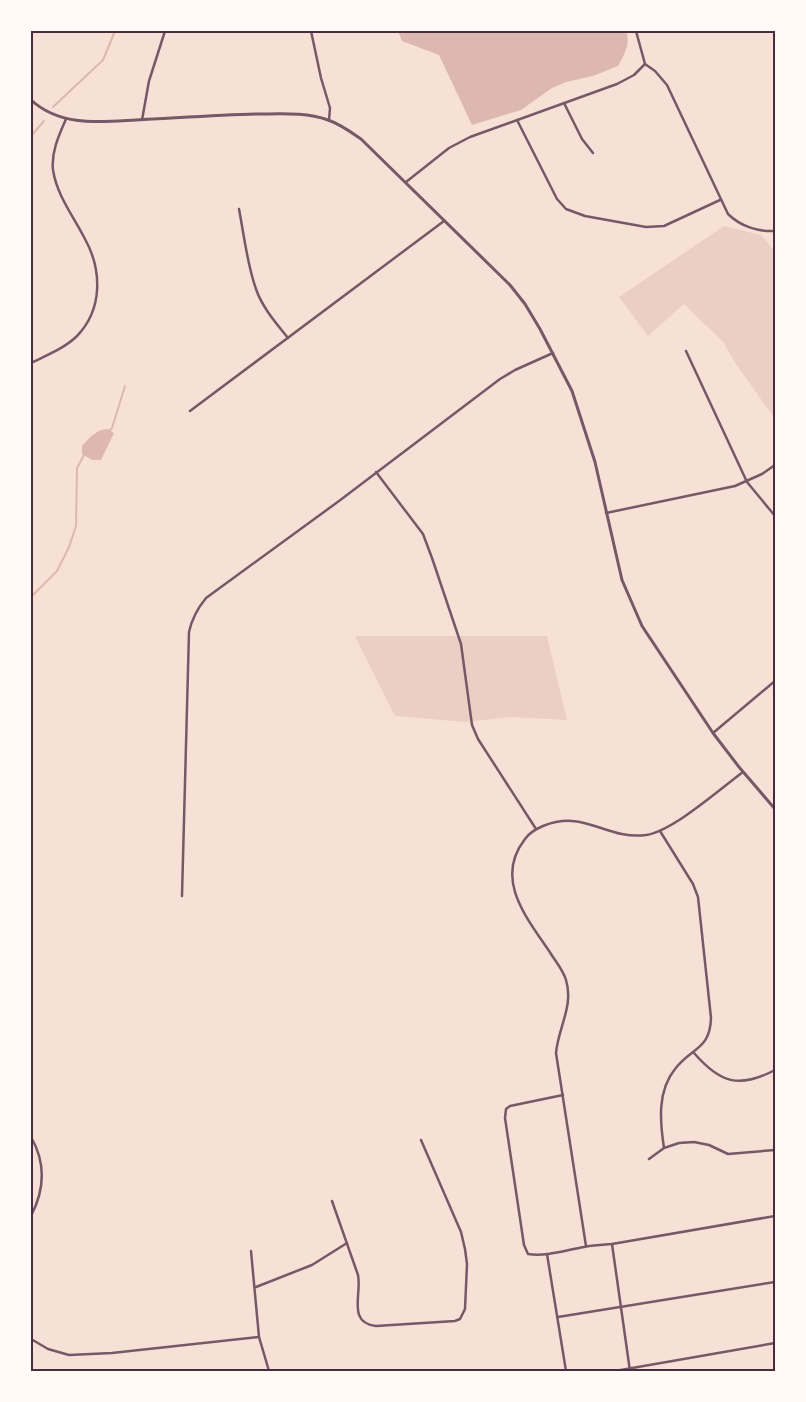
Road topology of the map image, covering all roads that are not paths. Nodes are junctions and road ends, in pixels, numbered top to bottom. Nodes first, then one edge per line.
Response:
1 (165, 31) edge
2 (311, 31) edge
3 (636, 31) edge
4 (645, 64) junction
5 (31, 100) edge
6 (564, 103) junction
7 (66, 119) junction
8 (142, 120) junction
9 (329, 120) junction
10 (517, 120) junction
11 (593, 153) dead end
12 (404, 183) junction
13 (720, 200) junction
14 (240, 209) dead end
15 (444, 221) junction
16 (775, 231) edge
17 (288, 338) junction
18 (686, 351) dead end
19 (553, 353) junction
20 (31, 363) edge
21 (190, 411) dead end
22 (775, 465) edge
23 (376, 472) junction
24 (747, 482) junction
25 (606, 513) junction
26 (775, 516) edge
27 (775, 680) edge
28 (713, 734) junction
29 (743, 772) junction
30 (775, 809) edge
31 (536, 830) junction
32 (660, 831) junction
33 (182, 896) dead end
34 (694, 1053) junction
35 (775, 1070) edge
36 (563, 1095) junction
37 (31, 1136) edge
38 (420, 1140) dead end
39 (664, 1148) junction
40 (775, 1150) edge
41 (649, 1159) dead end
42 (332, 1201) dead end
43 (31, 1216) edge
44 (775, 1216) edge
45 (347, 1244) junction
46 (612, 1244) junction
47 (586, 1246) junction
48 (251, 1250) dead end
49 (547, 1254) junction
50 (775, 1282) edge
51 (256, 1287) junction
52 (621, 1306) junction
53 (558, 1317) junction
54 (259, 1337) junction
55 (31, 1339) edge
56 (775, 1344) edge
57 (630, 1370) edge
58 (269, 1371) edge
59 (566, 1371) edge
60 (615, 1371) edge

1 - 8 street
2 - 9 street
3 - 4 street
4 - 6 street
4 - 13 street
5 - 7 street
6 - 10 street
6 - 11 street
7 - 8 street
7 - 20 street
8 - 9 street
9 - 12 street
10 - 12 street
10 - 13 street
12 - 15 street
13 - 16 street
14 - 17 street
15 - 17 street
15 - 19 street
17 - 21 street
18 - 24 street
19 - 23 street
19 - 25 street
22 - 24 street
23 - 31 street
23 - 33 street
24 - 25 street
24 - 26 street
25 - 28 street
27 - 28 street
28 - 29 street
29 - 30 street
29 - 32 street
31 - 32 street
31 - 36 street
32 - 34 street
34 - 35 street
34 - 39 street
36 - 47 street
36 - 49 street
37 - 43 street
38 - 45 street
39 - 40 street
39 - 41 street
42 - 45 street
44 - 46 street
45 - 51 street
46 - 47 street
46 - 52 street
47 - 49 street
48 - 51 street
49 - 53 street
50 - 52 street
51 - 54 street
52 - 53 street
52 - 57 street
53 - 59 street
54 - 55 street
54 - 58 street
56 - 57 street
57 - 60 street

